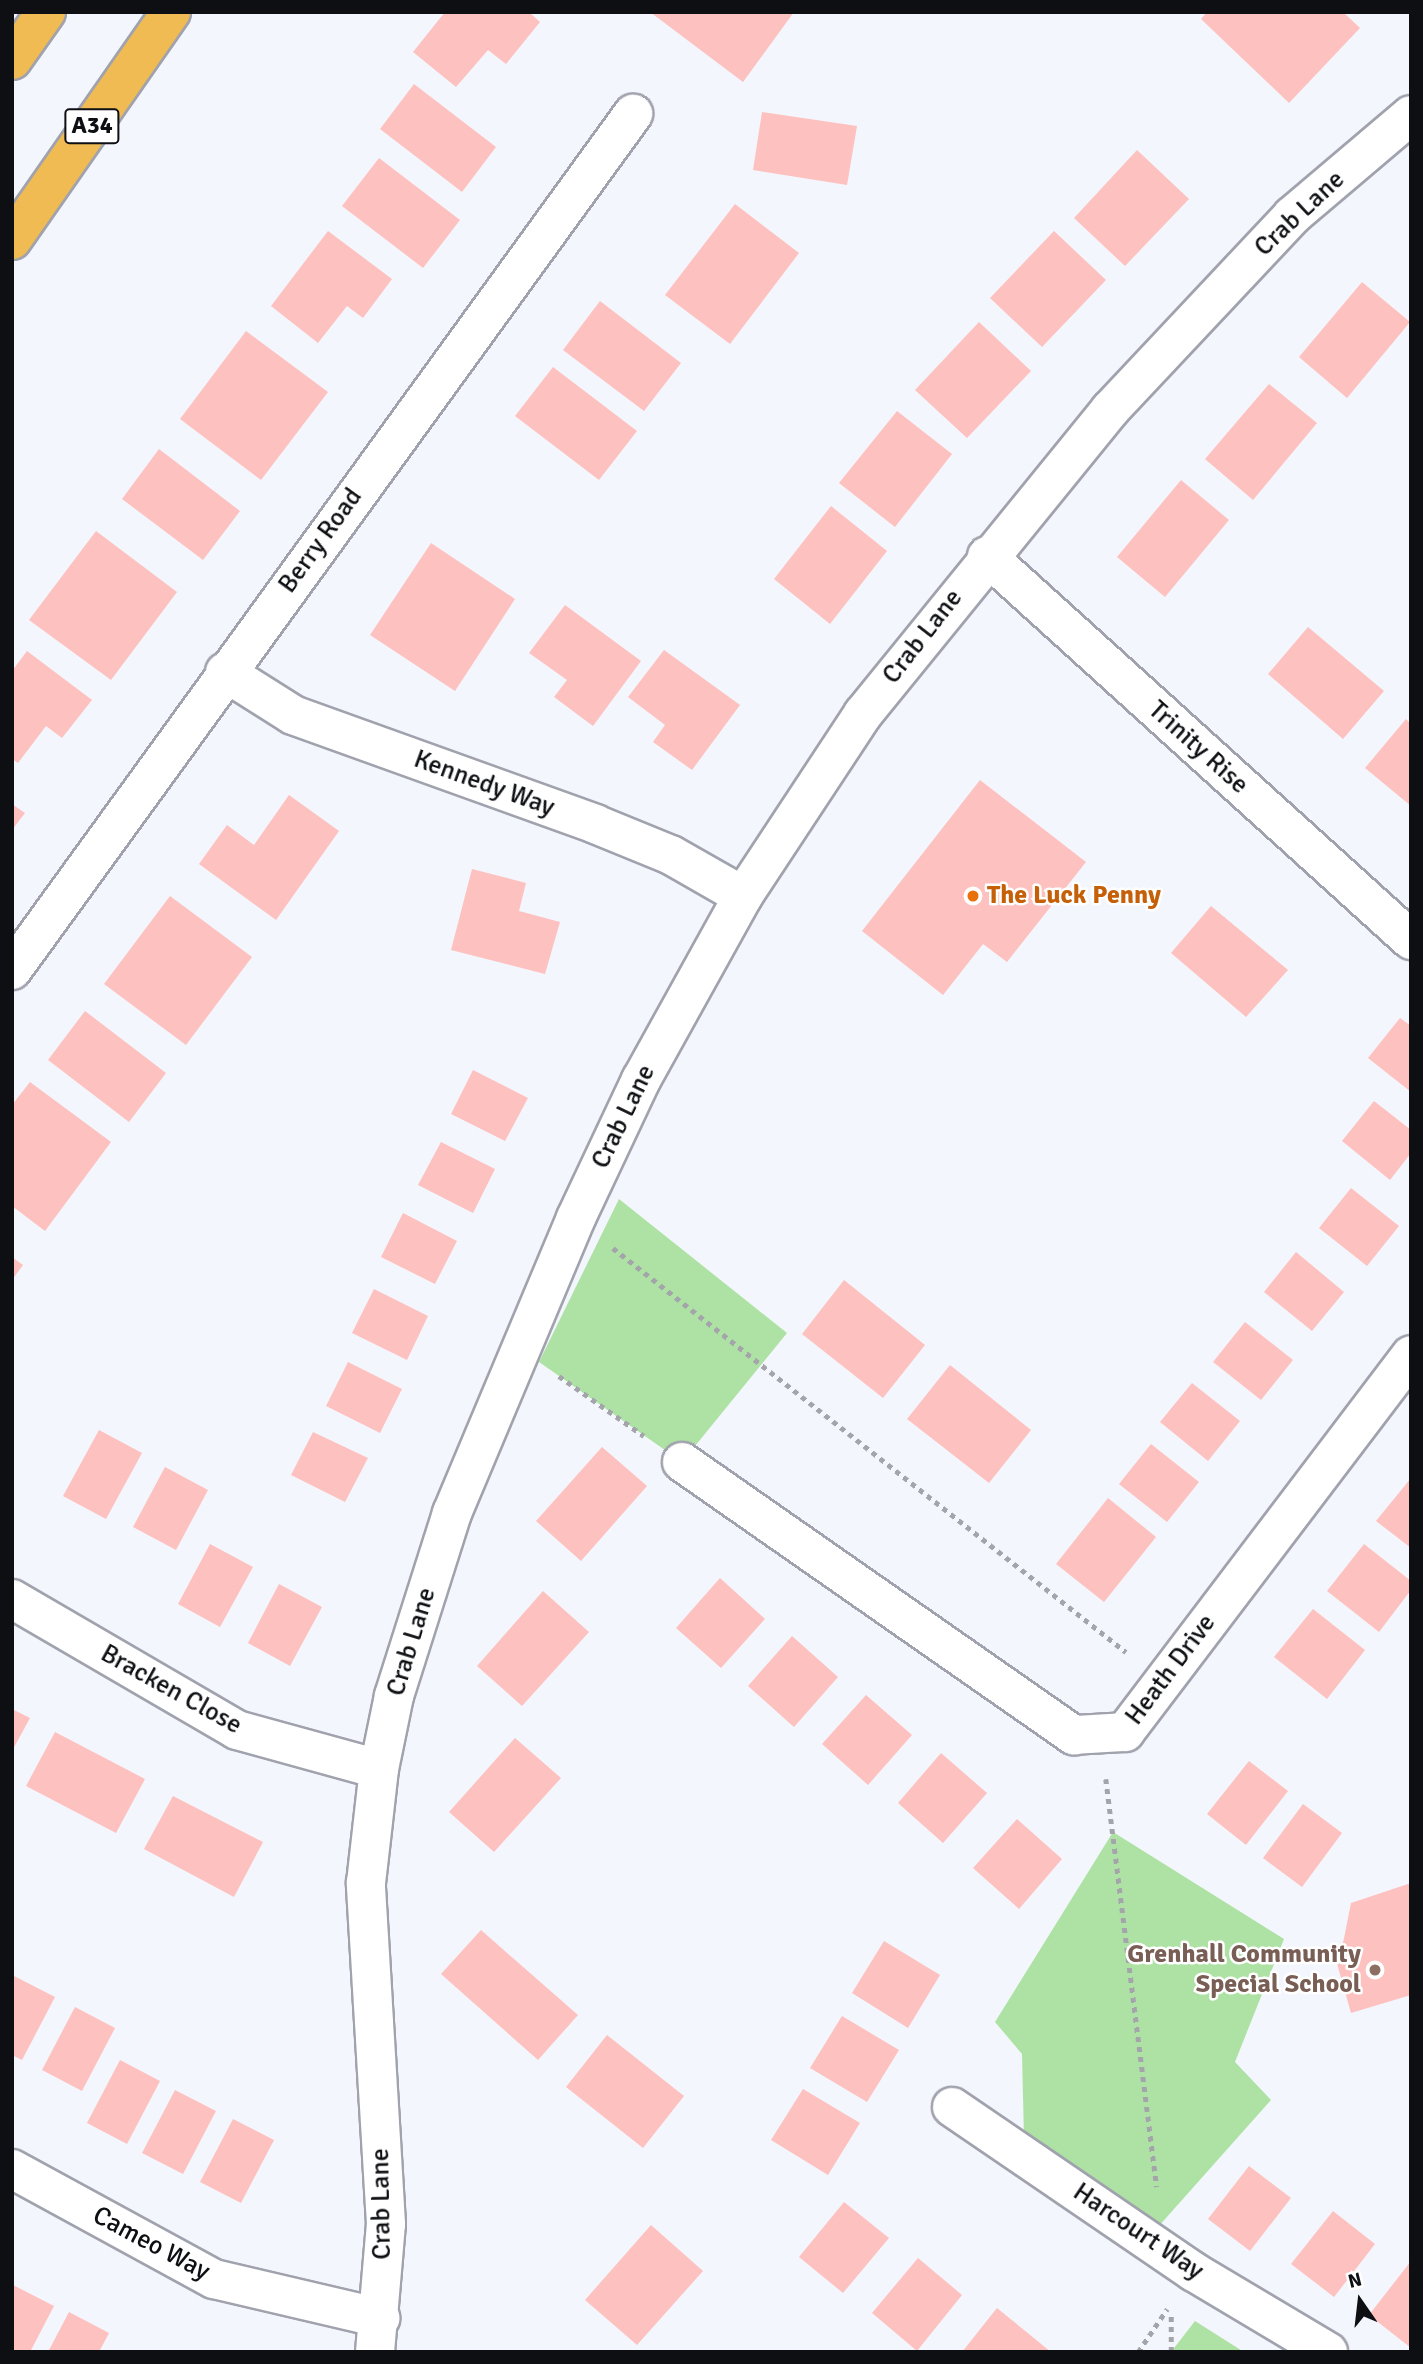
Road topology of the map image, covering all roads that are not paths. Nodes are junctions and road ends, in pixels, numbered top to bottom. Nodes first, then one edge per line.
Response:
1 (46, 12) edge
2 (171, 12) edge
3 (12, 60) edge
4 (633, 114) dead end
5 (1411, 115) edge
6 (12, 240) edge
7 (987, 556) junction
8 (225, 672) junction
9 (743, 896) junction
10 (1411, 940) edge
11 (12, 970) edge
12 (1411, 1356) edge
13 (681, 1462) road end
14 (12, 1599) edge
15 (379, 1769) junction
16 (952, 2107) dead end
17 (12, 2169) edge
18 (377, 2335) edge
19 (1328, 2352) edge

1 - 3 highway
2 - 6 highway, A34
4 - 8 street, Berry Road
5 - 7 street, Crab Lane
7 - 9 street, Crab Lane
7 - 10 street, Trinity Rise
8 - 9 street, Kennedy Way
8 - 11 street, Berry Road
9 - 15 street, Crab Lane
12 - 13 street, Heath Drive
14 - 15 street, Bracken Close
15 - 18 street, Crab Lane
16 - 19 street, Harcourt Way
17 - 18 street, Cameo Way

